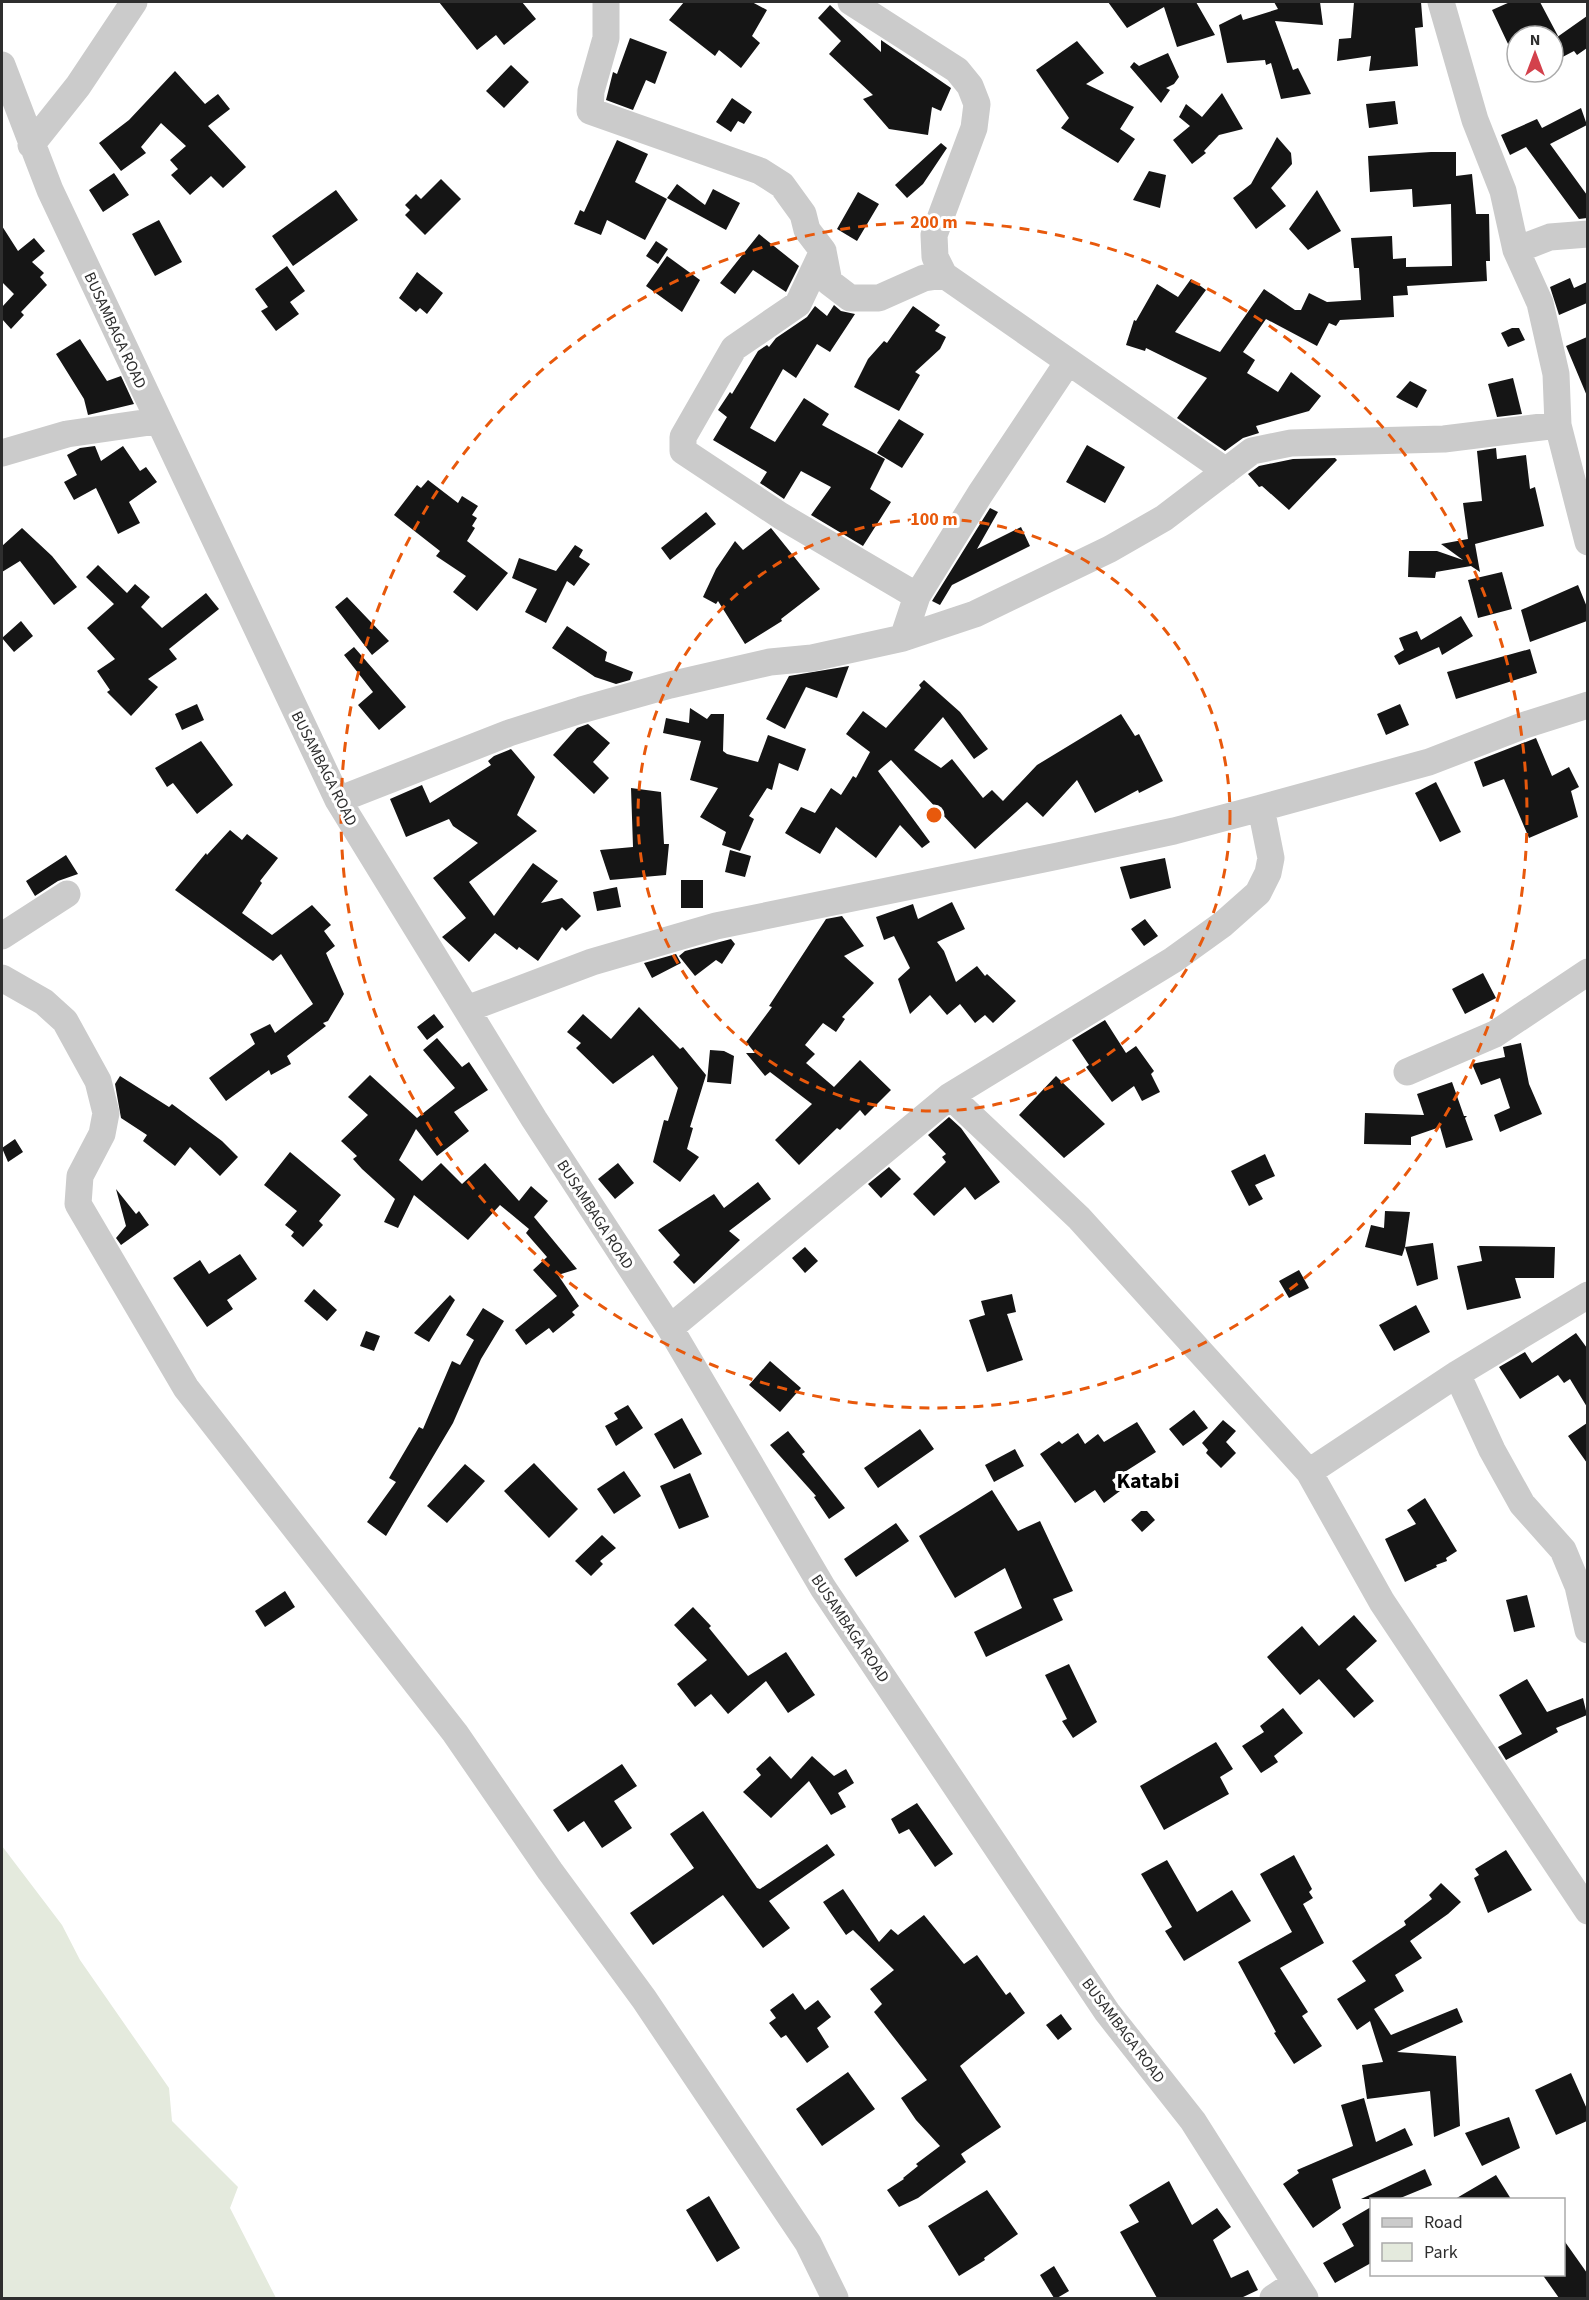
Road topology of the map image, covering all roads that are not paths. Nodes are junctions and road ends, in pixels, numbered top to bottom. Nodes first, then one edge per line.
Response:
1 (134, 2) edge
2 (606, 2) edge
3 (851, 2) edge
4 (1442, 2) edge
5 (2, 65) edge
6 (31, 145) junction
7 (1587, 234) edge
8 (1516, 250) junction
9 (823, 251) junction
10 (944, 275) junction
11 (1068, 362) junction
12 (157, 421) junction
13 (1558, 425) junction
14 (2, 453) edge
15 (1226, 471) junction
16 (1587, 542) edge
17 (918, 596) junction
18 (903, 638) junction
19 (1587, 705) edge
20 (338, 800) junction
21 (1261, 808) junction
22 (67, 894) dead end
23 (2, 936) edge
24 (1587, 972) edge
25 (2, 978) edge
26 (466, 1009) junction
27 (1407, 1072) dead end
28 (950, 1096) junction
29 (1587, 1295) edge
30 (670, 1328) junction
31 (1456, 1374) junction
32 (1309, 1472) junction
33 (1587, 1630) edge
34 (1587, 1911) edge
35 (1291, 2294) edge
36 (835, 2298) edge

1 - 6 street
2 - 9 street
3 - 10 street
4 - 8 street
5 - 6 street, BUSAMBAGA ROAD
6 - 12 street, BUSAMBAGA ROAD
7 - 8 street
8 - 13 street
9 - 10 street
9 - 17 street
10 - 11 street
11 - 15 street
11 - 17 street
12 - 14 street
12 - 20 street, BUSAMBAGA ROAD
13 - 15 street
13 - 16 street
15 - 18 street
17 - 18 street
18 - 20 street
19 - 21 street
20 - 26 street, BUSAMBAGA ROAD
21 - 26 street
21 - 28 street
22 - 23 street
24 - 27 street
25 - 36 street
26 - 30 street, BUSAMBAGA ROAD
28 - 30 street
28 - 32 street
29 - 31 street
30 - 35 street, BUSAMBAGA ROAD
31 - 32 street
31 - 33 street
32 - 34 street

